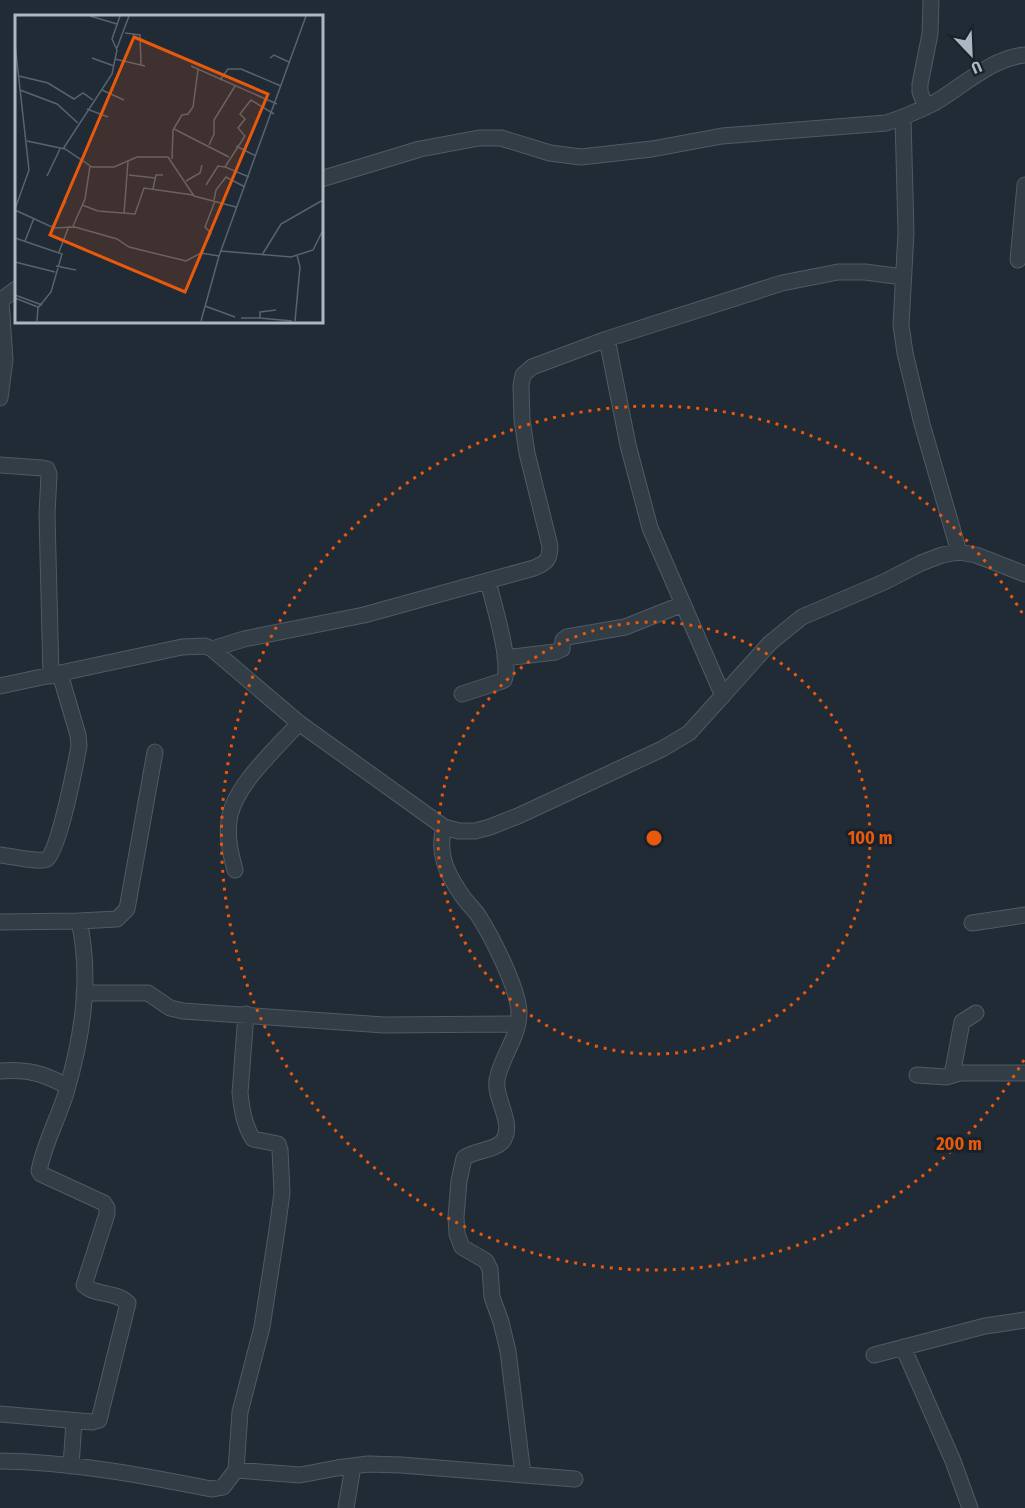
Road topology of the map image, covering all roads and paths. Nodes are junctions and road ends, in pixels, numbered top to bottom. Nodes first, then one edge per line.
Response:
1 (931, 0) edge
2 (1025, 55) edge
3 (926, 107) junction
4 (903, 118) junction
5 (322, 178) edge
6 (1025, 185) edge
7 (1018, 260) dead end
8 (903, 277) junction
9 (15, 290) edge
10 (0, 301) edge
11 (607, 339) junction
12 (0, 398) edge
13 (0, 465) edge
14 (959, 552) junction
15 (1025, 574) edge
16 (488, 581) junction
17 (683, 604) junction
18 (212, 649) junction
19 (506, 658) junction
20 (56, 675) junction
21 (0, 686) edge
22 (462, 694) dead end
23 (723, 696) junction
24 (299, 723) junction
25 (155, 752) dead end
26 (444, 827) junction
27 (0, 855) edge
28 (235, 870) dead end
29 (1025, 915) edge
30 (79, 921) junction
31 (0, 922) edge
32 (972, 923) dead end
33 (84, 993) junction
34 (976, 1013) dead end
35 (246, 1014) junction
36 (517, 1024) junction
37 (0, 1071) edge
38 (1025, 1073) edge
39 (917, 1075) dead end
40 (952, 1075) junction
41 (67, 1086) junction
42 (1025, 1320) edge
43 (903, 1347) junction
44 (874, 1354) dead end
45 (0, 1414) edge
46 (74, 1421) junction
47 (0, 1461) edge
48 (71, 1466) junction
49 (353, 1466) junction
50 (236, 1470) junction
51 (523, 1475) junction
52 (575, 1479) dead end
53 (346, 1508) edge
54 (970, 1508) edge

1 - 3 street
2 - 3 street
3 - 4 street
4 - 5 street
4 - 8 street
6 - 7 street
8 - 11 street
8 - 14 street
9 - 10 street
10 - 12 street
11 - 16 street
11 - 17 street
13 - 20 street
14 - 15 street
14 - 23 street
16 - 18 street
16 - 19 street
17 - 19 street
17 - 23 street
18 - 20 street
18 - 24 street
19 - 22 street
20 - 21 street
20 - 27 street
23 - 26 street
24 - 26 street
24 - 28 street
25 - 30 street
26 - 36 street
29 - 32 street
30 - 31 street
30 - 33 street
33 - 35 street
33 - 41 street
34 - 40 street
35 - 36 street
35 - 50 street
36 - 51 street
37 - 41 street
38 - 40 street
39 - 40 street
41 - 46 street
42 - 43 street
43 - 44 street
43 - 54 street
45 - 46 street
46 - 48 street
47 - 48 street
48 - 50 street
49 - 50 street
49 - 51 street
49 - 53 street
51 - 52 street

